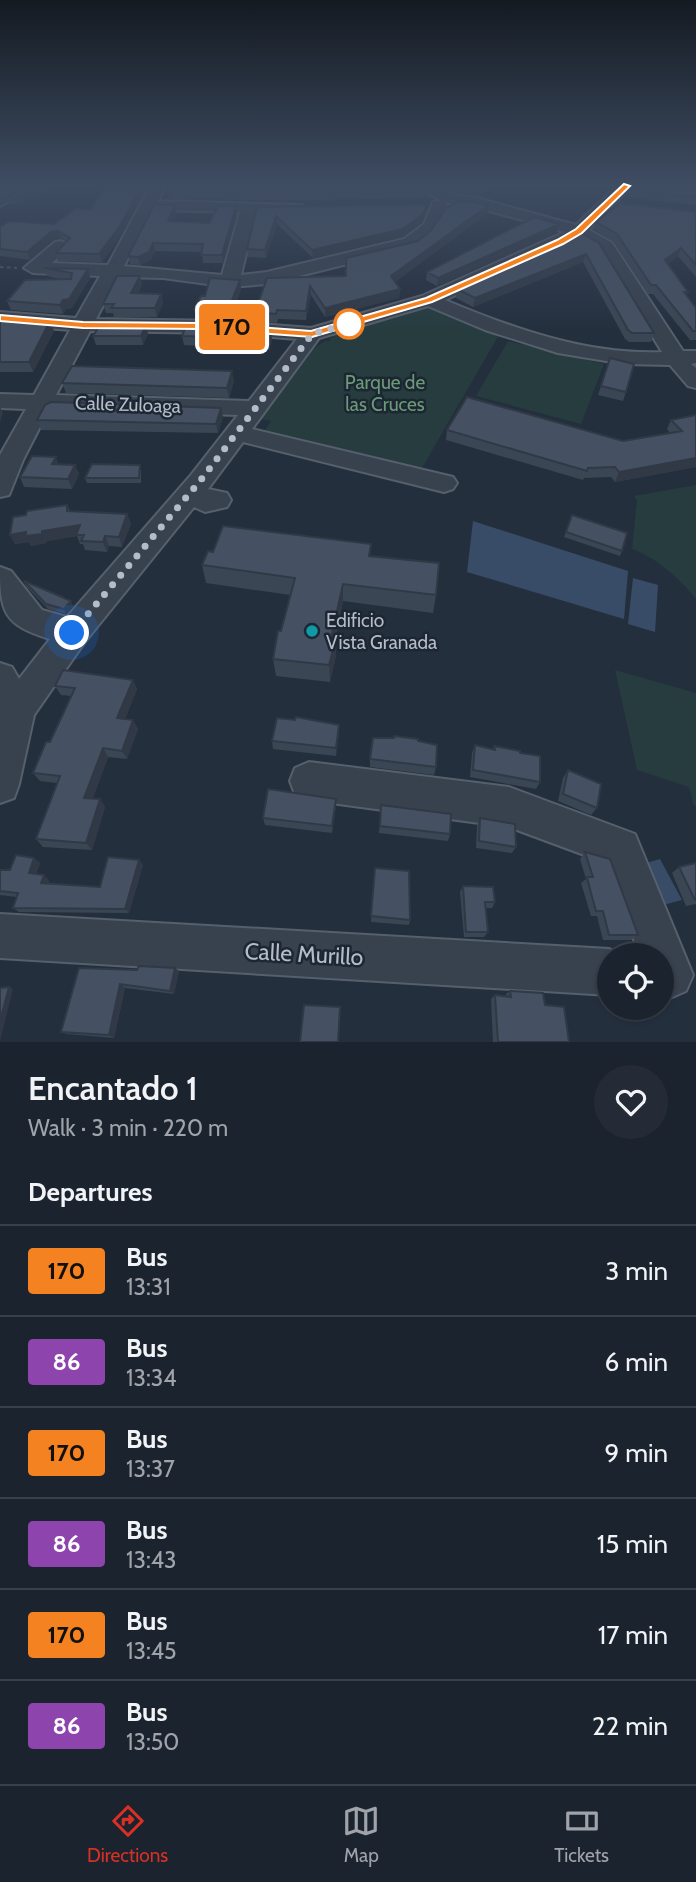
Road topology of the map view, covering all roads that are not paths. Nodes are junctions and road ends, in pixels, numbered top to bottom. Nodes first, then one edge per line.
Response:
1 (133, 234) edge
2 (242, 234) edge
3 (425, 234) edge
4 (574, 234) edge
5 (583, 234) edge
6 (61, 246) edge
7 (114, 268) junction
8 (230, 281) junction
9 (429, 300) junction
10 (0, 318) edge
11 (83, 325) junction
12 (312, 334) junction
13 (687, 358) edge
14 (696, 381) edge
15 (0, 401) edge
16 (41, 401) junction
17 (256, 408) junction
18 (236, 433) junction
19 (444, 483) dead end
20 (0, 488) edge
21 (0, 579) edge
22 (72, 633) junction
23 (0, 678) edge
24 (18, 709) junction
25 (309, 781) dead end
26 (0, 783) edge
27 (0, 936) edge
28 (597, 971) edge
29 (676, 975) edge

1 - 7 street
2 - 8 street
3 - 8 street
4 - 9 street
5 - 13 street
6 - 7 street
7 - 8 street
7 - 11 street
9 - 12 street
9 - 13 street
10 - 11 street
11 - 12 street
11 - 16 street
12 - 17 street
13 - 14 street
15 - 16 street, Calle Zuloaga
16 - 17 street, Calle Zuloaga
16 - 20 street
17 - 18 street
18 - 19 street
18 - 22 street
21 - 22 street
22 - 24 street
23 - 24 street
24 - 26 street
25 - 29 street
27 - 28 street, Calle Murillo

